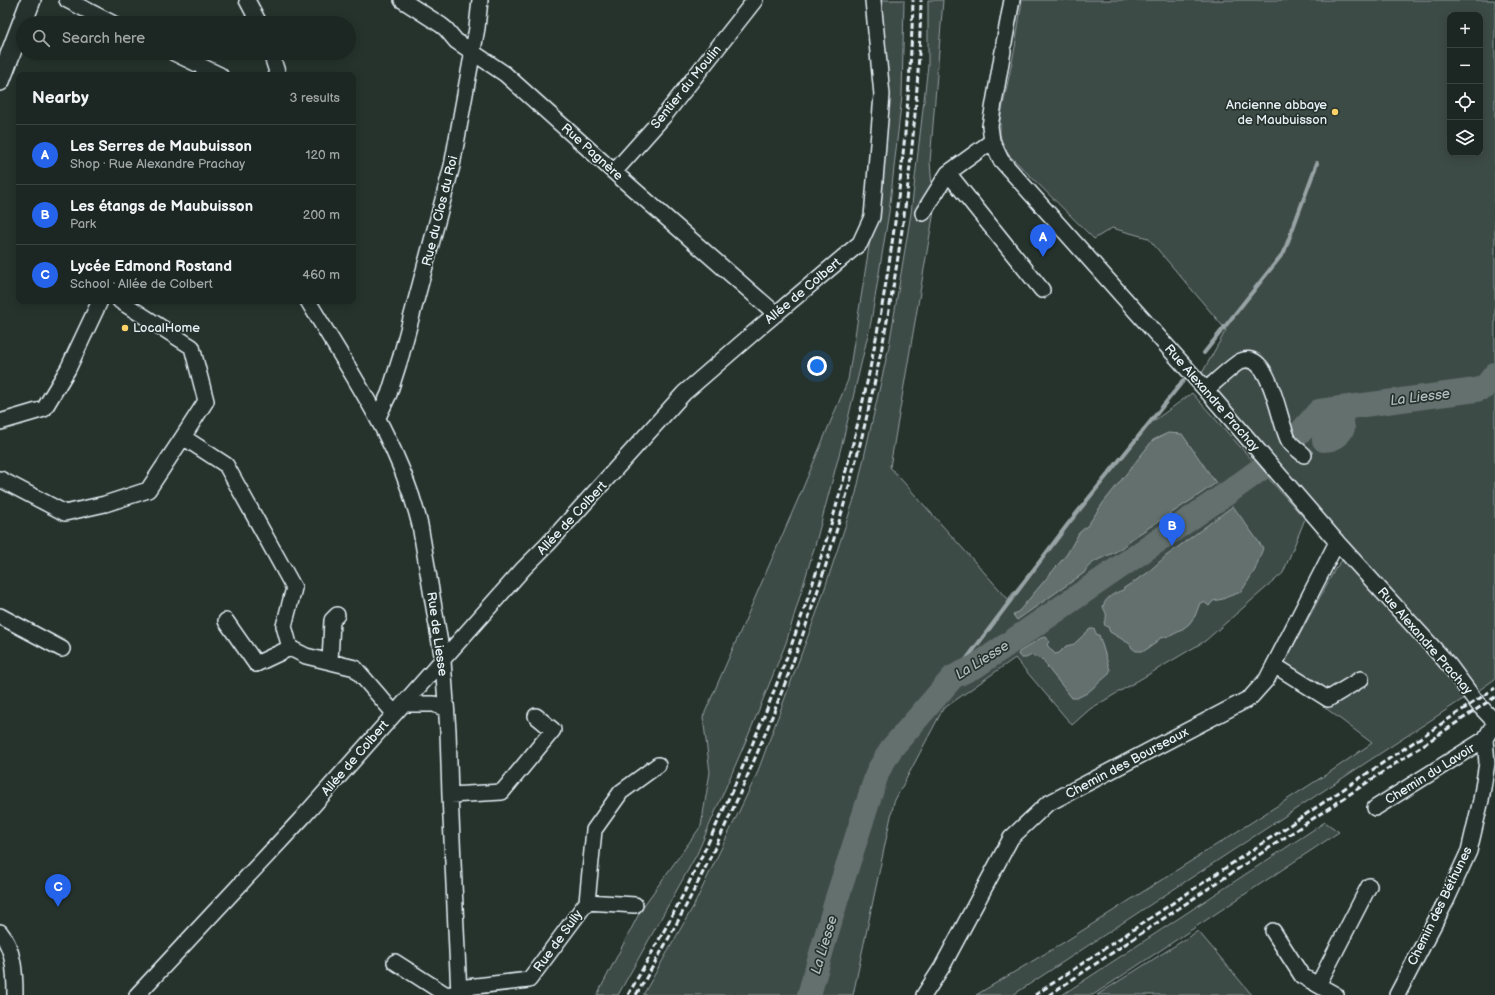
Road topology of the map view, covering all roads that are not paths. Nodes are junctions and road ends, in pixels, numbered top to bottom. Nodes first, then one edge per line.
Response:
1 (19, 0) edge
2 (31, 0) edge
3 (67, 0) edge
4 (247, 0) edge
5 (402, 0) edge
6 (480, 0) edge
7 (755, 0) edge
8 (874, 0) edge
9 (1012, 0) edge
10 (25, 16) edge
11 (98, 16) edge
12 (255, 16) edge
13 (16, 39) edge
14 (0, 49) edge
15 (473, 53) junction
16 (189, 60) edge
17 (273, 60) edge
18 (214, 72) edge
19 (277, 72) edge
20 (0, 81) edge
21 (992, 141) junction
22 (614, 172) junction
23 (948, 173) junction
24 (923, 213) dead end
25 (1042, 290) dead end
26 (99, 304) edge
27 (125, 304) edge
28 (310, 304) edge
29 (776, 314) junction
30 (1206, 390) junction
31 (378, 417) junction
32 (0, 422) edge
33 (183, 437) junction
34 (1304, 455) dead end
35 (0, 479) edge
36 (1337, 542) junction
37 (337, 615) dead end
38 (0, 616) edge
39 (226, 621) dead end
40 (290, 648) junction
41 (62, 649) dead end
42 (443, 661) junction
43 (330, 662) junction
44 (1274, 665) junction
45 (1361, 679) dead end
46 (398, 709) junction
47 (446, 709) junction
48 (536, 716) dead end
49 (1495, 722) edge
50 (1485, 740) junction
51 (658, 765) dead end
52 (450, 795) junction
53 (1375, 808) dead end
54 (1369, 886) dead end
55 (587, 902) junction
56 (635, 905) dead end
57 (1273, 931) dead end
58 (0, 932) edge
59 (395, 962) dead end
60 (1318, 985) junction
61 (459, 993) edge
62 (15, 995) edge
63 (137, 995) edge
64 (924, 995) edge
65 (1336, 995) edge
66 (1397, 995) edge

1 - 14 main road
2 - 10 main road
3 - 11 street
4 - 12 street
5 - 15 street, Rue Pagnère
6 - 15 street, Rue du Clos du Roi
7 - 22 street, Sentier du Moulin
8 - 29 street, Allée de Colbert
9 - 21 street, Rue Alexandre Prachay
13 - 20 main road
15 - 22 street, Rue Pagnère
15 - 31 street, Rue du Clos du Roi
16 - 18 street
17 - 19 street
21 - 23 street
21 - 30 street, Rue Alexandre Prachay
22 - 29 street, Rue Pagnère
23 - 24 street
23 - 25 street
26 - 32 street
27 - 33 street
28 - 31 street, Rue de Liesse
29 - 42 street, Allée de Colbert
30 - 34 street
30 - 36 street, Rue Alexandre Prachay
31 - 42 street, Rue de Liesse
33 - 35 street
33 - 40 street
36 - 44 street, Chemin des Bourseaux
36 - 49 street, Rue Alexandre Prachay
37 - 43 street
38 - 41 street
39 - 40 street
40 - 43 street
42 - 46 street, Allée de Colbert
42 - 47 street, Rue de Liesse
43 - 46 street
44 - 45 street
44 - 64 street, Chemin des Bourseaux
46 - 47 street
46 - 63 street, Allée de Colbert
47 - 52 street, Rue de Liesse
48 - 52 street
49 - 50 street
50 - 53 street, Chemin du Lavoir
50 - 66 street, Chemin des Béthunes
51 - 55 street, Rue de Sully
52 - 61 street, Rue de Liesse
54 - 60 street
55 - 56 street, Rue de Sully
55 - 61 street, Rue de Sully
57 - 60 street
58 - 62 street
59 - 61 street, Rue de Sully
60 - 65 street

